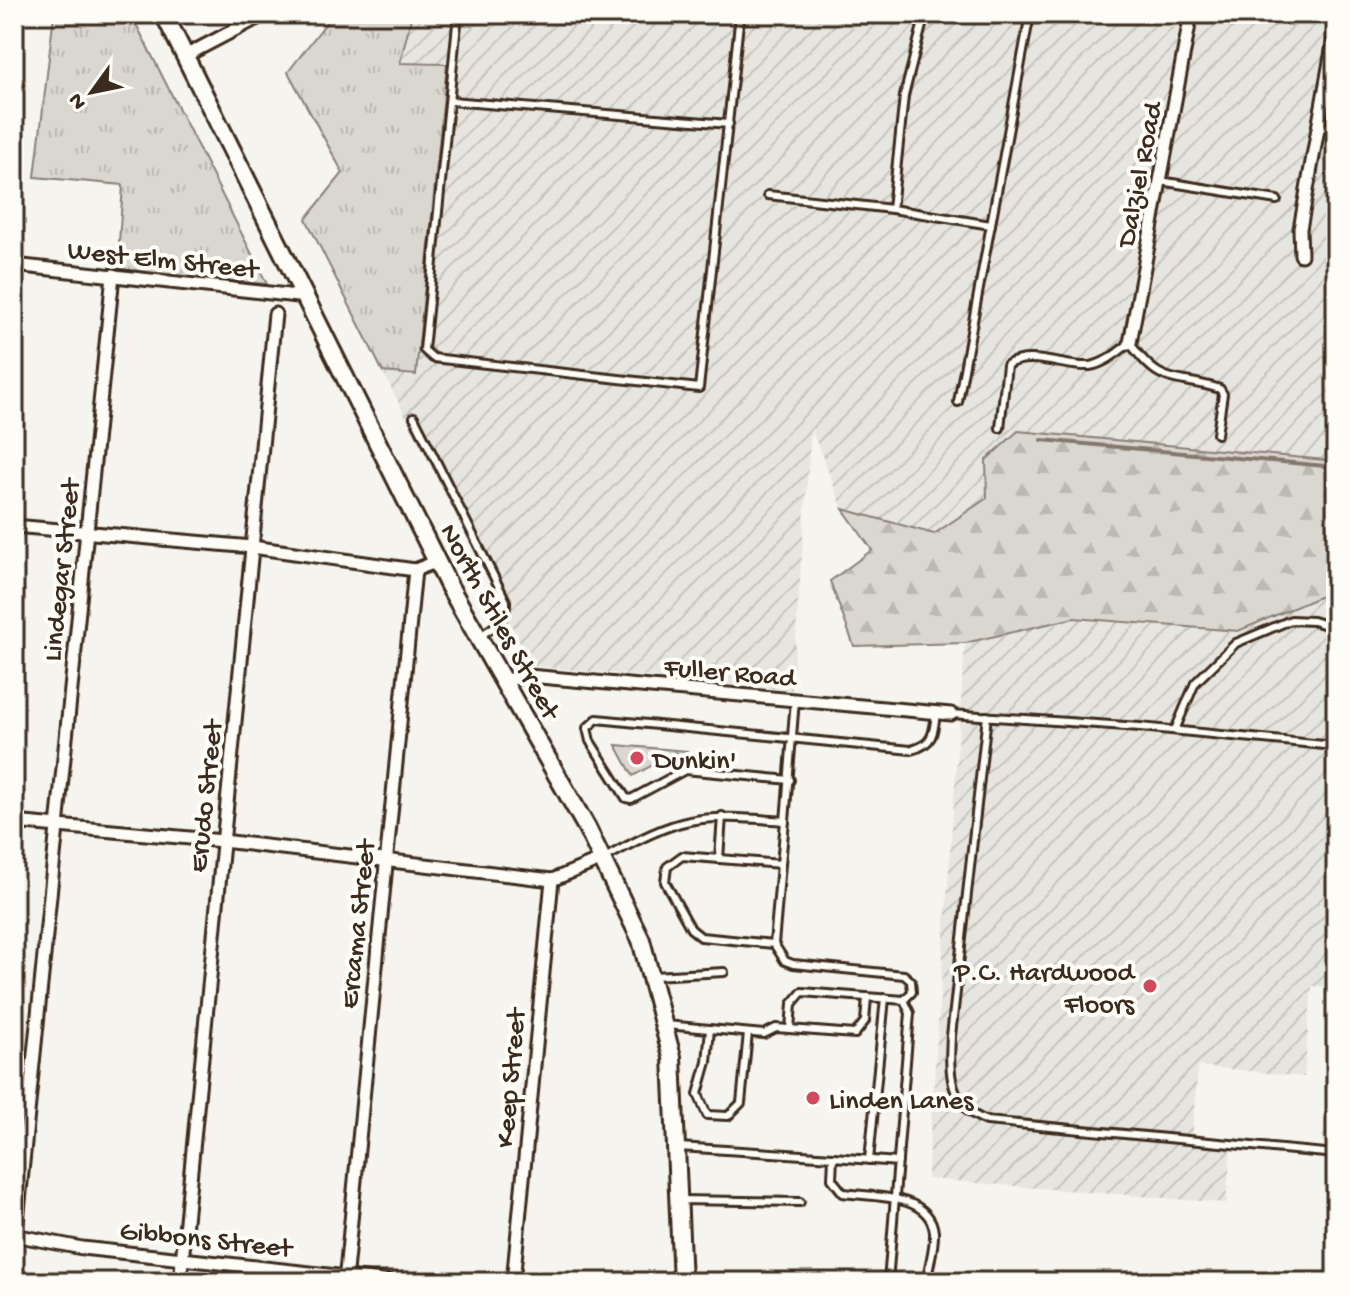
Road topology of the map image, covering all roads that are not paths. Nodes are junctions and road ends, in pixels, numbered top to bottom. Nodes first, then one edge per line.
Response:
1 (164, 14) edge
2 (265, 14) edge
3 (458, 14) edge
4 (740, 14) edge
5 (925, 14) edge
6 (1030, 14) edge
7 (1191, 14) edge
8 (1336, 28) edge
9 (185, 56) junction
10 (451, 101) junction
11 (729, 124) junction
12 (1319, 126) junction
13 (1336, 130) edge
14 (1160, 181) junction
15 (768, 195) dead end
16 (1277, 200) dead end
17 (892, 209) junction
18 (991, 225) junction
19 (1301, 255) dead end
20 (14, 265) edge
21 (113, 275) junction
22 (306, 297) junction
23 (275, 314) dead end
24 (1130, 343) junction
25 (958, 402) dead end
26 (414, 417) dead end
27 (1000, 428) dead end
28 (1217, 434) dead end
29 (14, 526) edge
30 (87, 532) junction
31 (252, 547) junction
32 (438, 561) junction
33 (415, 570) junction
34 (1336, 628) edge
35 (478, 637) junction
36 (505, 680) junction
37 (795, 700) junction
38 (936, 712) junction
39 (951, 714) joint
40 (987, 716) junction
41 (1175, 730) junction
42 (794, 741) junction
43 (1336, 743) edge
44 (790, 780) junction
45 (722, 816) junction
46 (785, 821) junction
47 (14, 822) edge
48 (57, 826) junction
49 (223, 841) junction
50 (719, 859) junction
51 (600, 860) junction
52 (385, 863) junction
53 (781, 864) junction
54 (552, 880) junction
55 (774, 944) junction
56 (724, 972) dead end
57 (653, 976) junction
58 (867, 997) junction
59 (885, 998) junction
60 (904, 1000) junction
61 (666, 1025) junction
62 (710, 1029) junction
63 (790, 1029) junction
64 (748, 1033) junction
65 (676, 1147) junction
66 (1336, 1154) edge
67 (833, 1157) junction
68 (869, 1160) junction
69 (898, 1162) junction
70 (679, 1200) junction
71 (893, 1200) junction
72 (800, 1202) dead end
73 (15, 1235) edge
74 (14, 1251) edge
75 (182, 1259) junction
76 (345, 1279) edge
77 (180, 1282) edge
78 (392, 1282) edge
79 (513, 1282) edge
80 (682, 1282) edge
81 (888, 1282) edge
82 (927, 1282) edge

1 - 9 main road, North Stiles Street
2 - 9 street
3 - 10 lane
4 - 11 lane
5 - 17 lane
6 - 18 lane
7 - 14 street, Dalziel Road
8 - 12 street
9 - 22 main road, North Stiles Street
10 - 11 lane
10 - 11 lane
12 - 13 lane
12 - 19 street
14 - 16 lane
14 - 24 street, Dalziel Road
15 - 17 lane
17 - 18 lane
18 - 25 lane
20 - 21 street, West Elm Street
21 - 22 street, West Elm Street
21 - 30 street, Lindegar Street
22 - 32 main road, North Stiles Street
23 - 31 street, Erudo Street
24 - 27 lane
24 - 28 lane
26 - 35 lane
29 - 30 street
30 - 31 street
30 - 48 street, Lindegar Street
31 - 33 street
31 - 49 street, Erudo Street
32 - 33 street
32 - 35 main road, North Stiles Street
33 - 52 street, Ercama Street
34 - 41 lane
35 - 36 main road, North Stiles Street
36 - 37 street, Fuller Road
36 - 51 main road, North Stiles Street
37 - 38 street, Fuller Road
37 - 42 lane
38 - 39 street, Fuller Road
38 - 42 lane
39 - 40 lane
40 - 41 lane
40 - 66 lane
41 - 43 lane
42 - 44 lane
42 - 44 lane
44 - 46 lane
45 - 46 lane
45 - 50 lane
45 - 51 lane
46 - 53 lane
47 - 48 street
48 - 49 street
48 - 73 street, Lindegar Street
49 - 52 street
49 - 75 street, Erudo Street
50 - 53 lane
50 - 55 lane
51 - 54 street
51 - 57 main road, North Stiles Street
52 - 54 street
52 - 76 street, Ercama Street
53 - 55 lane
54 - 79 street, Keep Street
55 - 60 lane
56 - 57 lane
57 - 61 main road, North Stiles Street
58 - 59 lane
58 - 63 lane
58 - 63 lane
59 - 60 lane
59 - 68 lane
60 - 69 lane
61 - 62 lane
61 - 65 main road, North Stiles Street
62 - 64 lane
62 - 64 lane
63 - 64 lane
65 - 67 lane
65 - 70 main road, North Stiles Street
67 - 68 lane
67 - 71 lane
68 - 69 lane
69 - 71 lane
70 - 72 lane
70 - 80 main road, North Stiles Street
71 - 81 lane
71 - 82 lane
73 - 74 street, Lindegar Street
73 - 75 street, Gibbons Street
75 - 76 street, Gibbons Street
75 - 77 street, Erudo Street
76 - 78 street, Gibbons Street

